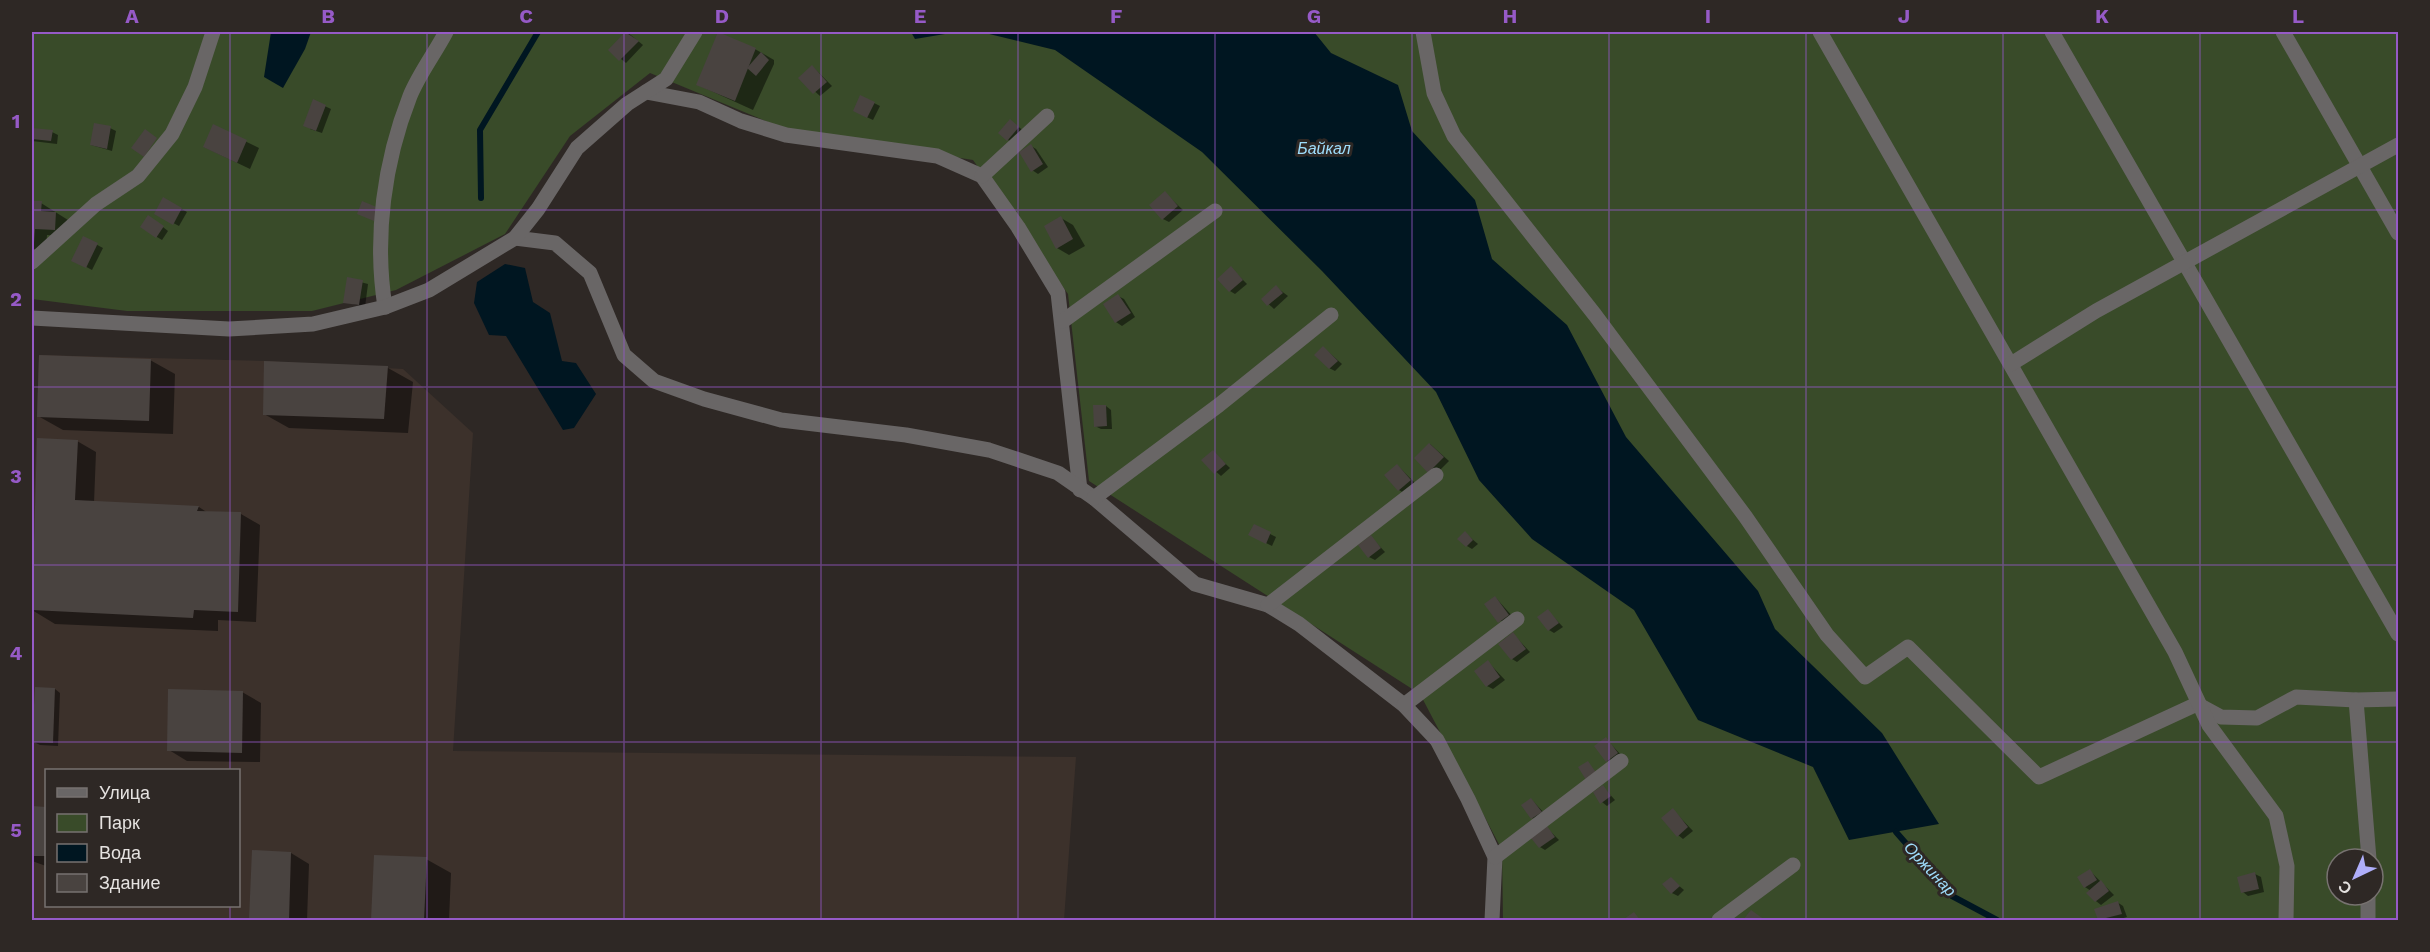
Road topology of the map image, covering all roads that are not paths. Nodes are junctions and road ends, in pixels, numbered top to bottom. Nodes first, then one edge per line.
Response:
1 (213, 32) edge
2 (446, 32) edge
3 (695, 32) edge
4 (1423, 32) edge
5 (1820, 32) edge
6 (2052, 32) edge
7 (2283, 32) edge
8 (646, 92) junction
9 (1047, 116) dead end
10 (2398, 145) edge
11 (2360, 167) junction
12 (982, 176) junction
13 (1215, 211) dead end
14 (2398, 232) edge
15 (515, 238) junction
16 (32, 262) edge
17 (2184, 263) junction
18 (385, 307) junction
19 (1331, 315) dead end
20 (32, 318) edge
21 (1063, 321) junction
22 (2011, 364) junction
23 (1436, 475) dead end
24 (1087, 494) junction
25 (1268, 605) junction
26 (1517, 619) dead end
27 (2398, 634) edge
28 (2398, 699) edge
29 (2356, 700) junction
30 (2197, 704) junction
31 (1404, 705) junction
32 (1621, 761) dead end
33 (2369, 847) edge
34 (1495, 857) junction
35 (1793, 865) dead end
36 (1492, 921) edge
37 (1719, 921) edge
38 (2286, 921) edge

1 - 16 street
2 - 18 street
3 - 8 street
4 - 30 street
5 - 22 street
6 - 17 street
7 - 11 street
8 - 12 street
8 - 15 street
9 - 12 street
10 - 11 street
11 - 14 street
11 - 17 street
12 - 21 street
13 - 21 street
15 - 18 street
15 - 24 street
17 - 22 street
17 - 27 street
18 - 20 street
19 - 24 street
21 - 24 street
22 - 30 street
23 - 25 street
24 - 25 street
25 - 31 street
26 - 31 street
28 - 29 street
29 - 30 street
29 - 33 street
30 - 38 street
31 - 34 street
32 - 34 street
34 - 36 street
35 - 37 street

